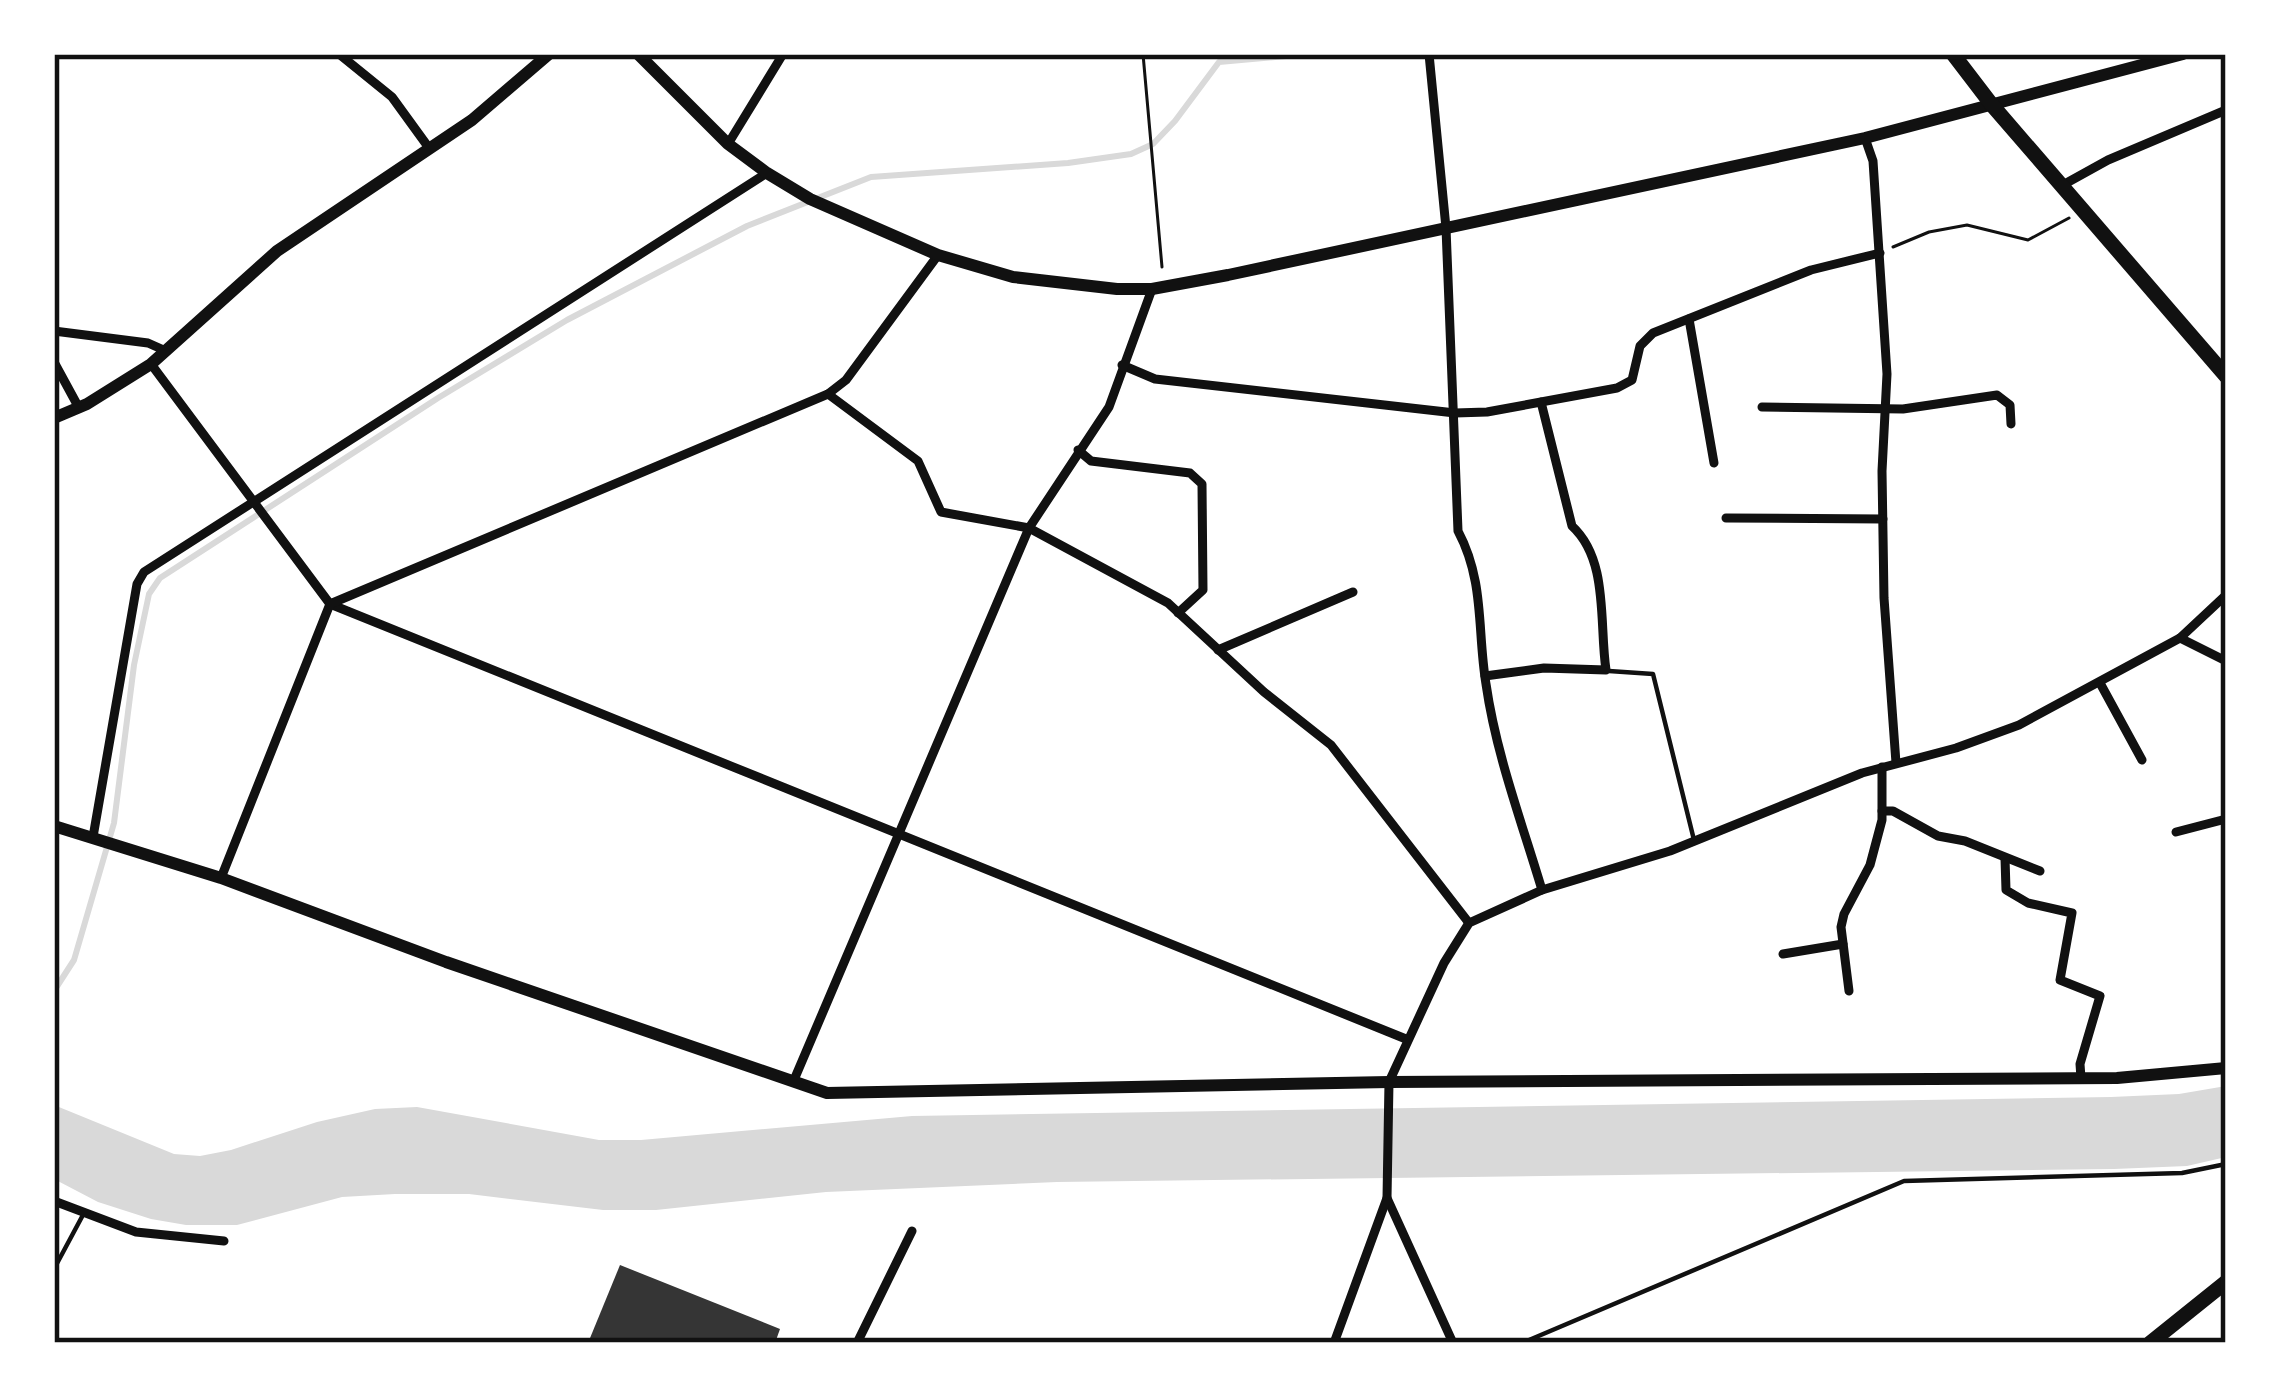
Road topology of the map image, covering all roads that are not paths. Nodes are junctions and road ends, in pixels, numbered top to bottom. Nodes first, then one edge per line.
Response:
1 (340, 54) edge
2 (549, 54) edge
3 (638, 54) edge
4 (783, 54) edge
5 (1429, 54) edge
6 (1953, 54) edge
7 (2183, 54) edge
8 (1992, 106) junction
9 (2226, 110) edge
10 (1865, 138) junction
11 (728, 144) junction
12 (429, 148) junction
13 (767, 173) junction
14 (2061, 186) junction
15 (1446, 228) junction
16 (1880, 253) junction
17 (938, 255) junction
18 (1158, 288) junction
19 (1689, 319) junction
20 (54, 331) edge
21 (166, 351) junction
22 (54, 362) edge
23 (151, 364) junction
24 (1122, 365) junction
25 (2226, 376) edge
26 (828, 394) junction
27 (1541, 402) junction
28 (1762, 407) dead end
29 (79, 408) junction
30 (1886, 410) junction
31 (1454, 413) junction
32 (54, 418) edge
33 (2012, 424) dead end
34 (1078, 450) junction
35 (1714, 463) dead end
36 (252, 503) junction
37 (1726, 518) dead end
38 (1883, 519) junction
39 (1029, 528) junction
40 (1354, 592) dead end
41 (2226, 596) edge
42 (330, 604) junction
43 (1178, 614) junction
44 (2180, 638) junction
45 (1218, 650) junction
46 (2226, 662) edge
47 (1606, 670) junction
48 (1485, 676) junction
49 (2101, 682) junction
50 (2142, 760) dead end
51 (1896, 763) junction
52 (1882, 767) junction
53 (1882, 811) junction
54 (2226, 820) edge
55 (54, 826) edge
56 (2176, 832) dead end
57 (897, 834) junction
58 (93, 837) junction
59 (1694, 840) junction
60 (2005, 858) junction
61 (2040, 872) dead end
62 (221, 878) junction
63 (1542, 890) junction
64 (1469, 923) junction
65 (1843, 944) junction
66 (1783, 954) dead end
67 (1849, 991) dead end
68 (1406, 1039) junction
69 (2226, 1068) edge
70 (2081, 1078) junction
71 (794, 1080) junction
72 (1389, 1082) junction
73 (2226, 1163) edge
74 (1387, 1198) junction
75 (54, 1201) edge
76 (83, 1213) junction
77 (912, 1231) dead end
78 (224, 1241) dead end
79 (54, 1269) edge
80 (2226, 1282) edge
81 (856, 1343) edge
82 (1334, 1343) edge
83 (1453, 1343) edge
84 (1522, 1343) edge
85 (2150, 1343) edge

1 - 12 street
2 - 12 street
3 - 11 street
4 - 11 street
5 - 15 street
6 - 8 main road
7 - 8 street
8 - 10 street
8 - 14 main road
9 - 14 street
10 - 15 street
10 - 16 street
11 - 13 street
12 - 21 street
13 - 17 street
13 - 36 street
14 - 25 main road
15 - 18 street
15 - 31 street
16 - 19 street
16 - 30 street
17 - 18 street
17 - 26 street
18 - 24 street
19 - 27 street
19 - 35 street
20 - 21 street
21 - 23 street
22 - 29 street
23 - 29 street
23 - 36 street
24 - 31 street
24 - 34 street
26 - 39 street
26 - 42 street
27 - 31 street
27 - 47 street
28 - 30 street
29 - 32 street
30 - 33 street
30 - 38 street
31 - 48 street
34 - 39 street
34 - 43 street
36 - 42 street
36 - 58 street
37 - 38 street
38 - 51 street
39 - 43 street
39 - 57 street
40 - 45 street
41 - 44 street
42 - 57 street
42 - 62 street
43 - 45 street
44 - 46 street
44 - 49 street
45 - 64 street
47 - 48 street
47 - 59 lane
48 - 63 street
49 - 50 street
49 - 51 street
51 - 52 street
52 - 53 street
52 - 59 street
53 - 60 street
53 - 65 street
54 - 56 street
55 - 58 street
57 - 68 street
57 - 71 street
58 - 62 street
59 - 63 street
60 - 61 street
60 - 70 street
62 - 71 street
63 - 64 street
64 - 68 street
65 - 66 street
65 - 67 street
68 - 72 street
69 - 70 street
70 - 72 street
71 - 72 street
72 - 74 street
73 - 84 lane
74 - 82 street
74 - 83 street
75 - 76 street
76 - 78 street
76 - 79 lane
77 - 81 street
80 - 85 main road

